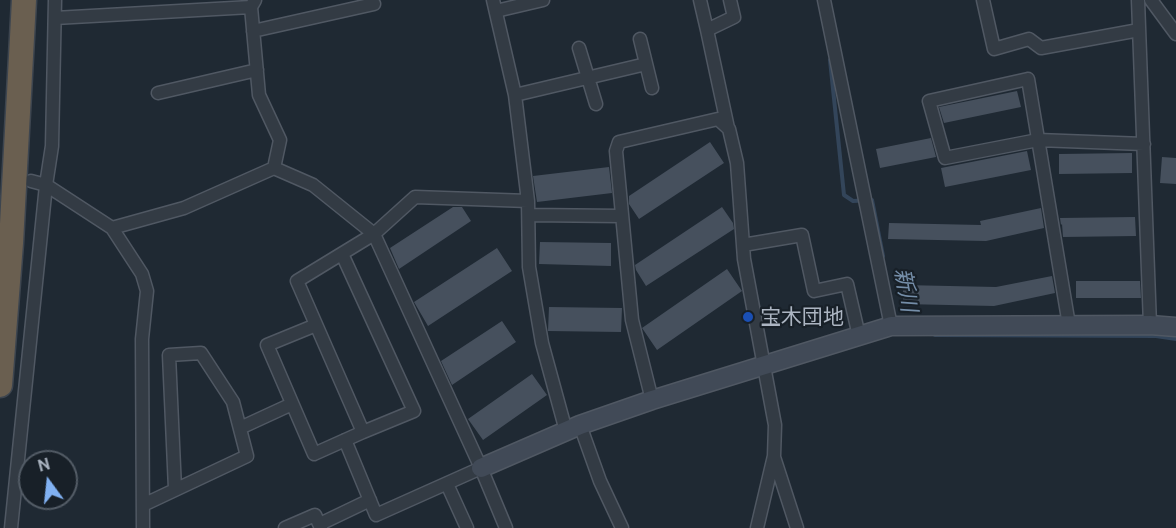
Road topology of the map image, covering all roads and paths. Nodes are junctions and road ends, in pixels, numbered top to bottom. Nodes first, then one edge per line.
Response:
1 (24, 0) edge
2 (55, 0) edge
3 (543, 0) edge
4 (700, 0) edge
5 (730, 0) edge
6 (824, 0) edge
7 (983, 0) edge
8 (1138, 0) edge
9 (1150, 0) edge
10 (253, 4) edge
11 (374, 4) dead end
12 (494, 5) edge
13 (55, 18) junction
14 (707, 30) junction
15 (1139, 30) junction
16 (253, 31) junction
17 (1176, 34) edge
18 (639, 39) dead end
19 (579, 48) dead end
20 (646, 64) junction
21 (257, 70) junction
22 (589, 78) junction
23 (652, 88) dead end
24 (158, 93) dead end
25 (515, 95) junction
26 (596, 104) dead end
27 (729, 129) junction
28 (1038, 140) junction
29 (1144, 144) junction
30 (274, 168) junction
31 (31, 181) dead end
32 (46, 185) junction
33 (528, 201) junction
34 (529, 215) junction
35 (621, 216) junction
36 (112, 228) junction
37 (374, 234) junction
38 (743, 245) junction
39 (342, 254) junction
40 (316, 325) junction
41 (1070, 325) junction
42 (1150, 325) junction
43 (891, 326) junction
44 (1176, 327) edge
45 (859, 336) junction
46 (764, 365) junction
47 (0, 385) edge
48 (652, 400) junction
49 (292, 404) junction
50 (240, 428) junction
51 (573, 428) junction
52 (363, 432) junction
53 (345, 440) junction
54 (774, 456) junction
55 (481, 468) junction
56 (447, 483) junction
57 (175, 489) junction
58 (370, 500) junction
59 (143, 505) junction
60 (320, 526) edge
61 (11, 528) edge
62 (143, 528) edge
63 (285, 528) edge
64 (467, 528) edge
65 (506, 528) edge
66 (622, 528) edge
67 (757, 528) edge
68 (797, 528) edge

1 - 47 highway
2 - 13 street
3 - 12 street
4 - 14 street
5 - 14 street
6 - 43 street
7 - 15 street
8 - 15 street
9 - 17 street
10 - 13 street
10 - 16 street
11 - 16 street
12 - 25 street
13 - 32 street
14 - 27 street
15 - 29 street
16 - 21 street
18 - 20 street
19 - 22 street
20 - 22 street
20 - 23 street
21 - 24 street
21 - 30 street
22 - 25 street
22 - 26 street
25 - 33 street
27 - 35 street
27 - 38 street
28 - 28 street
28 - 29 street
28 - 41 street
29 - 42 street
30 - 36 street
30 - 37 street
31 - 32 street
32 - 36 street
32 - 61 street
33 - 34 street
33 - 37 street
34 - 35 street
34 - 51 street
35 - 48 street
36 - 59 street
37 - 39 street
37 - 55 street
38 - 45 street
38 - 46 street
39 - 40 street
39 - 52 street
40 - 49 street
40 - 52 street
41 - 42 street
41 - 43 street
42 - 44 street
43 - 45 street
45 - 46 street
46 - 48 street
46 - 54 street
48 - 51 street
49 - 50 street
49 - 53 street
50 - 57 street
50 - 57 street
51 - 55 street
51 - 66 street
52 - 53 street
53 - 58 street
54 - 67 street
54 - 68 street
55 - 56 street
55 - 65 street
56 - 58 street
56 - 64 street
57 - 59 street
58 - 60 street
59 - 62 street
60 - 63 street

